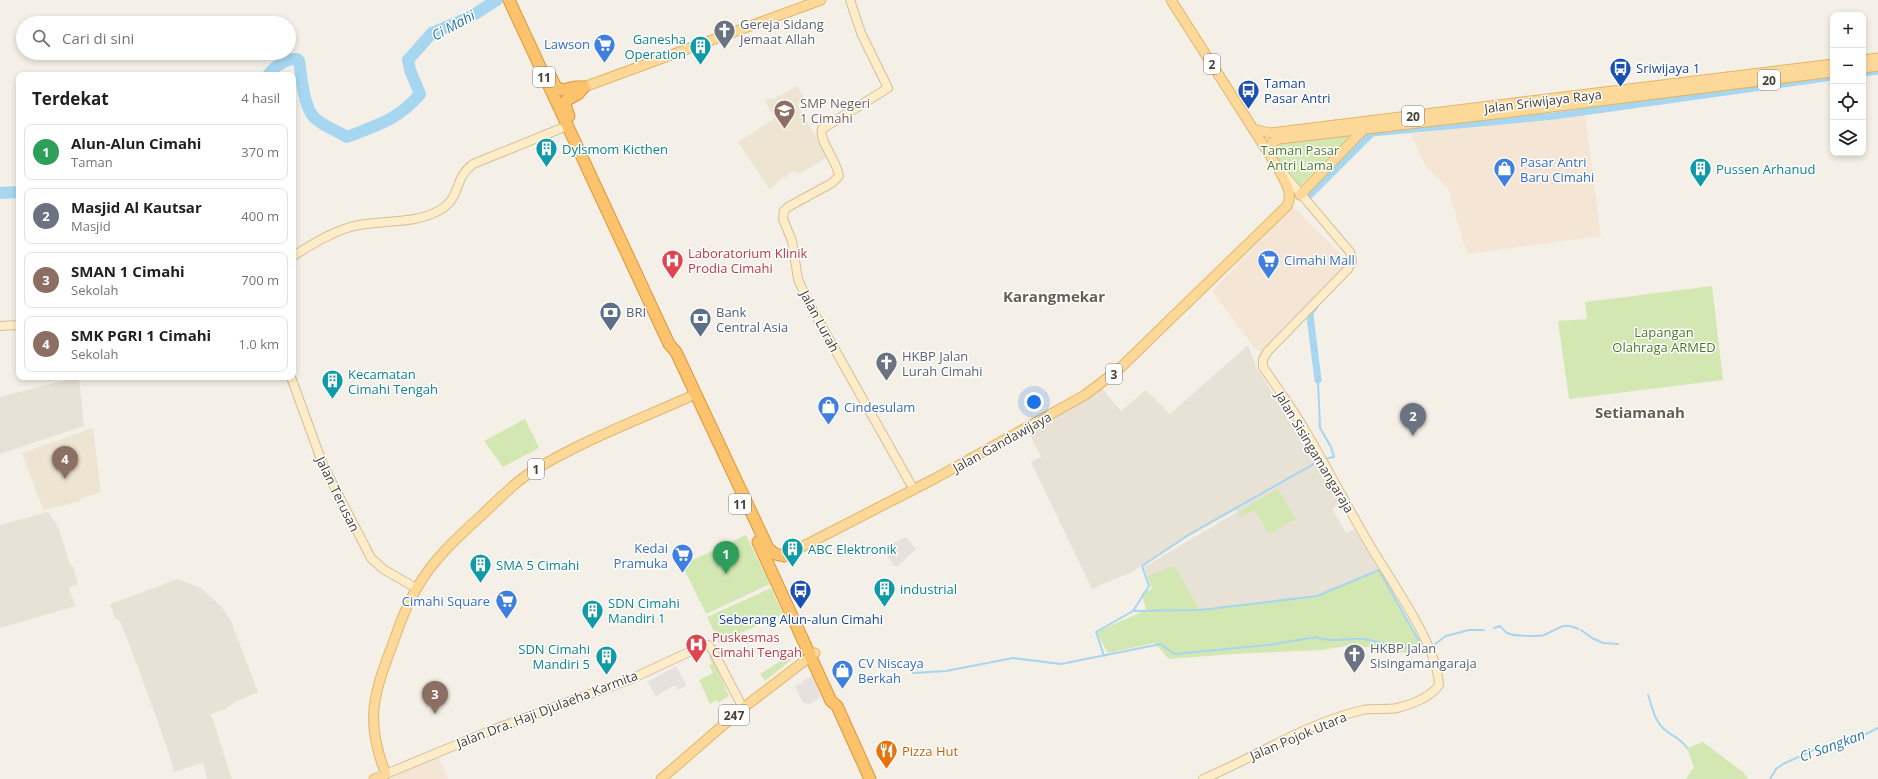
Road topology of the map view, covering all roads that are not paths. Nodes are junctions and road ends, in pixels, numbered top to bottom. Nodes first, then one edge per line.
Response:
1 (509, 0) edge
2 (516, 0) edge
3 (821, 0) edge
4 (850, 0) edge
5 (1171, 0) edge
6 (1878, 58) edge
7 (1866, 60) edge
8 (1830, 64) edge
9 (1878, 66) edge
10 (1866, 68) edge
11 (1829, 72) edge
12 (1683, 87) junction
13 (584, 88) junction
14 (1549, 104) junction
15 (567, 126) junction
16 (1253, 129) junction
17 (1364, 129) junction
18 (581, 152) junction
19 (1269, 153) junction
20 (1278, 168) junction
21 (1300, 195) junction
22 (296, 254) edge
23 (16, 325) edge
24 (0, 326) edge
25 (670, 344) junction
26 (292, 380) edge
27 (690, 397) junction
28 (914, 490) junction
29 (784, 556) junction
30 (416, 588) junction
31 (813, 654) junction
32 (1439, 685) joint
33 (743, 708) junction
34 (386, 774) junction
35 (374, 779) edge
36 (661, 779) edge
37 (870, 779) edge
38 (1202, 779) edge

1 - 15 highway, 11
2 - 13 highway, 11
3 - 13 main road
4 - 28 main road, Jalan Lurah
5 - 16 main road, 2
6 - 7 main road
8 - 12 main road, Jalan Sriwijaya Raya / 20
9 - 10 main road
11 - 12 main road, Jalan Sriwijaya Raya / 20
12 - 14 main road, Jalan Sriwijaya Raya / 20
13 - 18 highway, 11
14 - 16 main road, Jalan Sriwijaya Raya / 20
14 - 17 main road, Jalan Sriwijaya Raya / 20
15 - 18 highway, 11
15 - 22 main road
16 - 19 main road, 2
17 - 19 main road, Jalan Sriwijaya Raya / 20
17 - 21 main road
18 - 25 highway, 11
19 - 20 main road, 2
20 - 21 main road, Jalan Sisingamangaraja
20 - 28 main road, Jalan Gandawijaya / 3
21 - 32 main road, Jalan Sisingamangaraja
23 - 24 main road
25 - 27 highway, 11
25 - 29 highway, 11
26 - 30 main road, Jalan Terusan
27 - 30 main road, 1
27 - 31 highway, 11
28 - 29 main road, Jalan Gandawijaya / 3
29 - 31 highway, 11
30 - 34 main road, 1
31 - 33 main road, 247
31 - 37 highway, 11
32 - 38 main road, Jalan Pojok Utara
33 - 34 main road, Jalan Dra. Haji Djulaeha Karmita
33 - 36 main road, 247
34 - 35 main road

